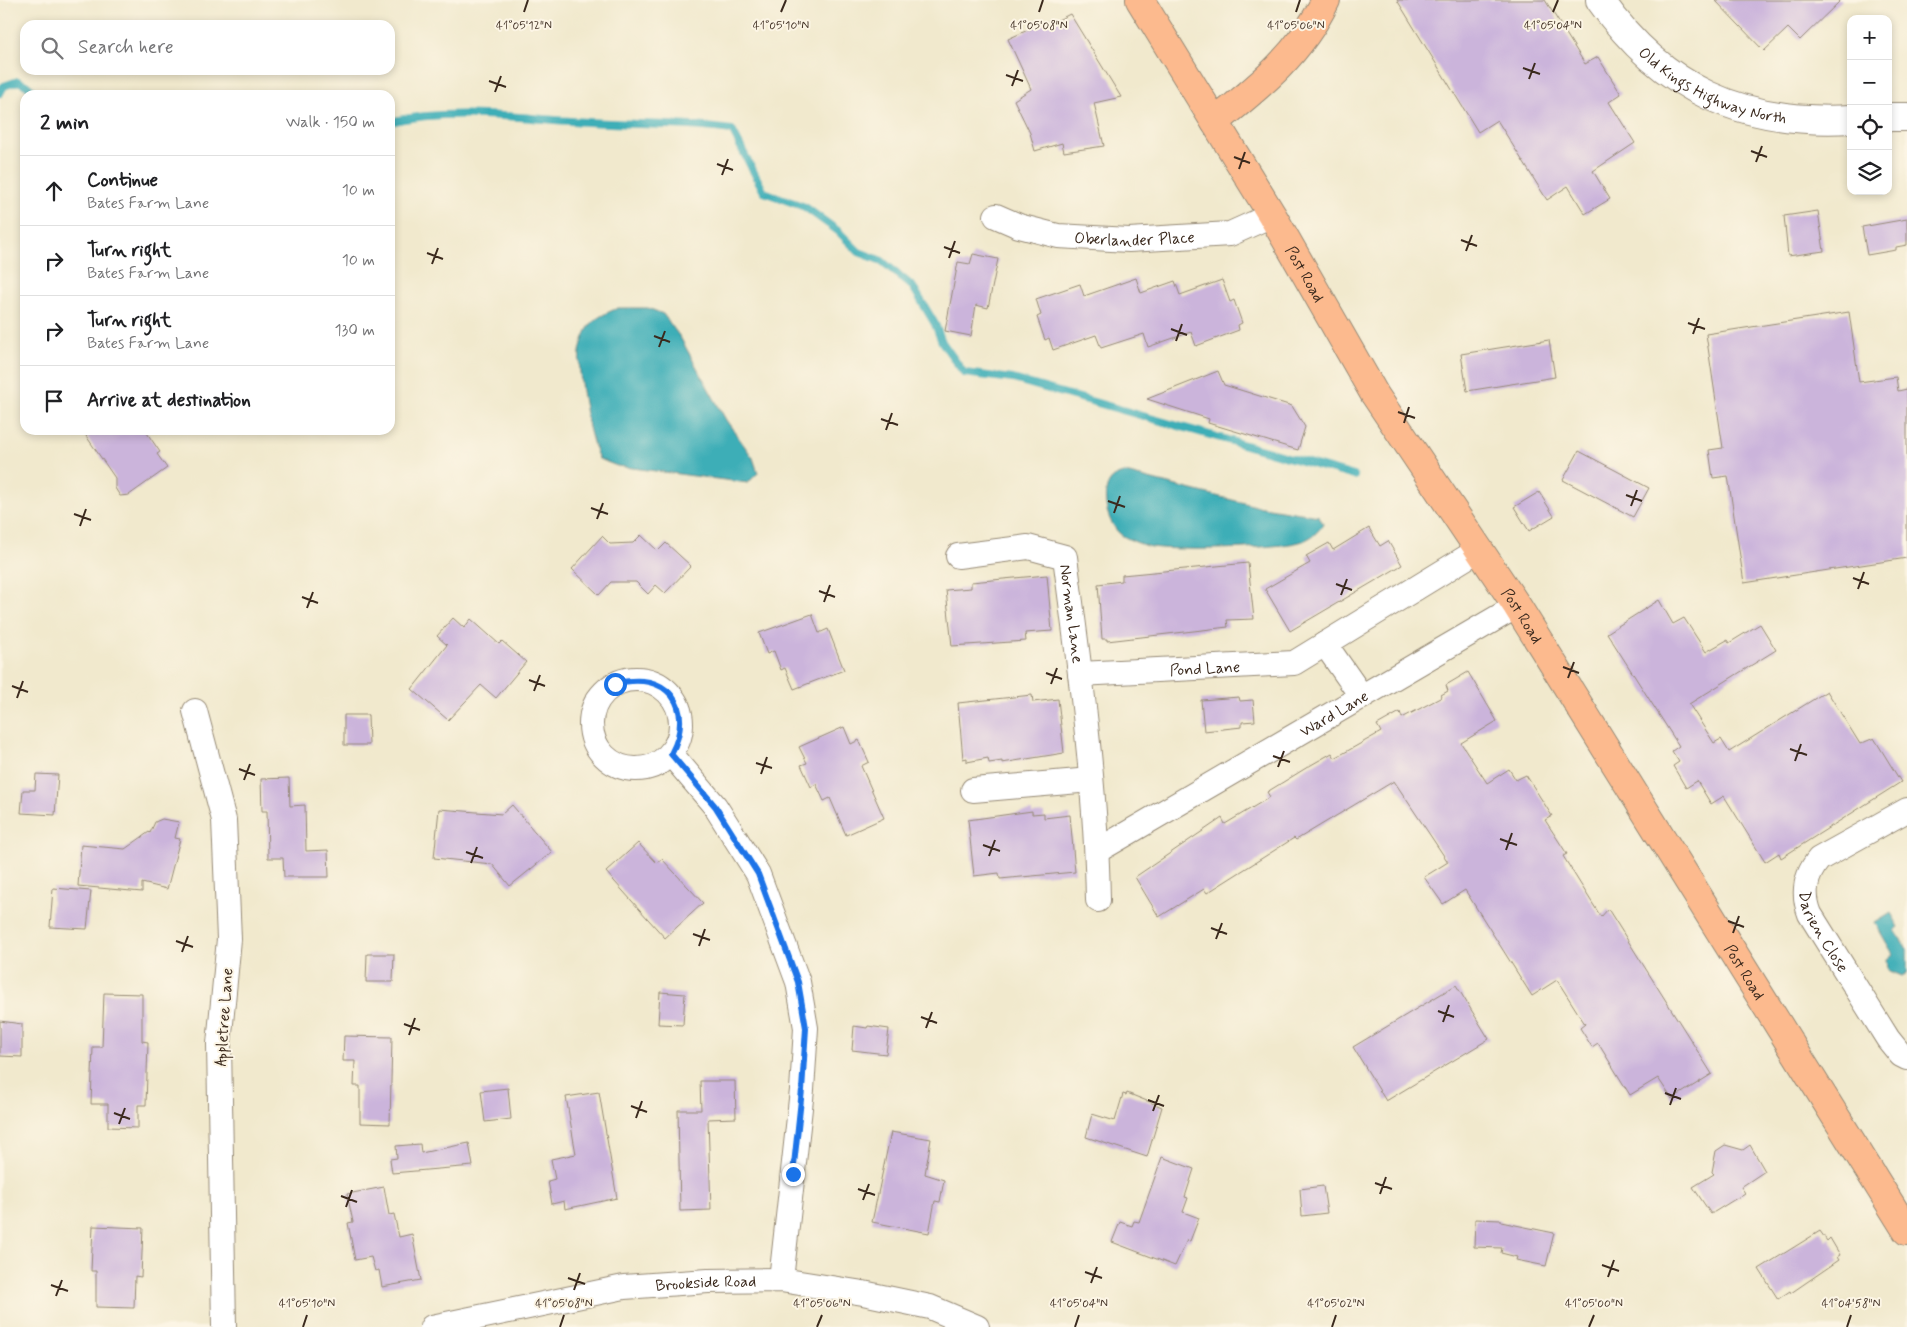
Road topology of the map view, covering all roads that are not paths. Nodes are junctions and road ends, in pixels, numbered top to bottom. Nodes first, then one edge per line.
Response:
1 (1140, 0) edge
2 (1326, 0) edge
3 (1600, 0) edge
4 (1907, 116) edge
5 (1892, 118) edge
6 (1847, 119) edge
7 (1215, 122) junction
8 (1272, 214) junction
9 (996, 216) dead end
10 (1480, 549) junction
11 (958, 556) dead end
12 (1517, 606) junction
13 (1325, 644) junction
14 (1080, 674) junction
15 (1362, 697) junction
16 (195, 711) dead end
17 (671, 754) dead end
18 (1091, 780) junction
19 (974, 790) dead end
20 (1907, 810) edge
21 (1097, 851) junction
22 (1098, 900) dead end
23 (1907, 1058) edge
24 (1907, 1231) edge
25 (780, 1280) junction
26 (458, 1325) edge
27 (224, 1327) edge
28 (432, 1327) edge
29 (977, 1327) edge

1 - 7 main road, Post Road
2 - 7 main road
3 - 6 street, Old Kings Highway North
4 - 5 street
7 - 8 main road, Post Road
8 - 9 street, Oberlander Place
8 - 10 main road, Post Road
10 - 12 main road, Post Road
10 - 13 street, Pond Lane
11 - 14 street, Norman Lane
12 - 15 street, Ward Lane
12 - 24 main road, Post Road
13 - 14 street, Pond Lane
13 - 15 street
14 - 18 street, Norman Lane
15 - 21 street, Ward Lane
16 - 27 street, Appletree Lane
17 - 25 street
18 - 19 street
18 - 21 street, Norman Lane
20 - 23 street, Darien Close
21 - 22 street, Norman Lane
25 - 26 street, Brookside Road
25 - 29 street, Brookside Road
26 - 28 street, Brookside Road

